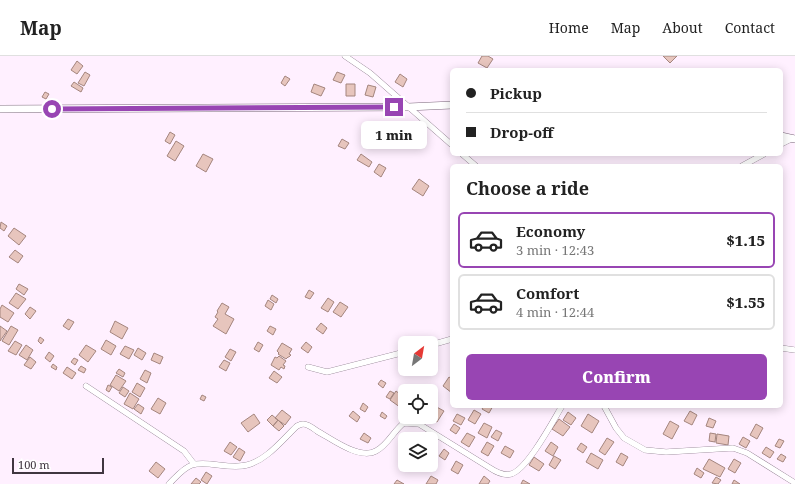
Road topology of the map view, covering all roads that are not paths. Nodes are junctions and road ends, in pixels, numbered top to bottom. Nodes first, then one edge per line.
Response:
1 (345, 56) edge
2 (450, 105) edge
3 (408, 107) junction
4 (0, 109) edge
5 (783, 136) edge
6 (794, 138) edge
7 (450, 143) edge
8 (783, 143) edge
9 (464, 156) edge
10 (760, 156) edge
11 (474, 164) edge
12 (746, 164) edge
13 (450, 340) edge
14 (438, 343) edge
15 (783, 348) edge
16 (795, 350) edge
17 (398, 354) edge
18 (308, 367) dead end
19 (86, 386) dead end
20 (561, 408) edge
21 (605, 408) edge
22 (194, 464) junction
23 (795, 483) edge
24 (169, 484) edge

1 - 3 street
2 - 3 street
3 - 4 street
3 - 7 street
5 - 6 street
6 - 8 street
9 - 11 street
10 - 12 street
13 - 14 street
15 - 16 street
17 - 18 street
19 - 22 street
20 - 22 street
21 - 23 street
22 - 24 street

